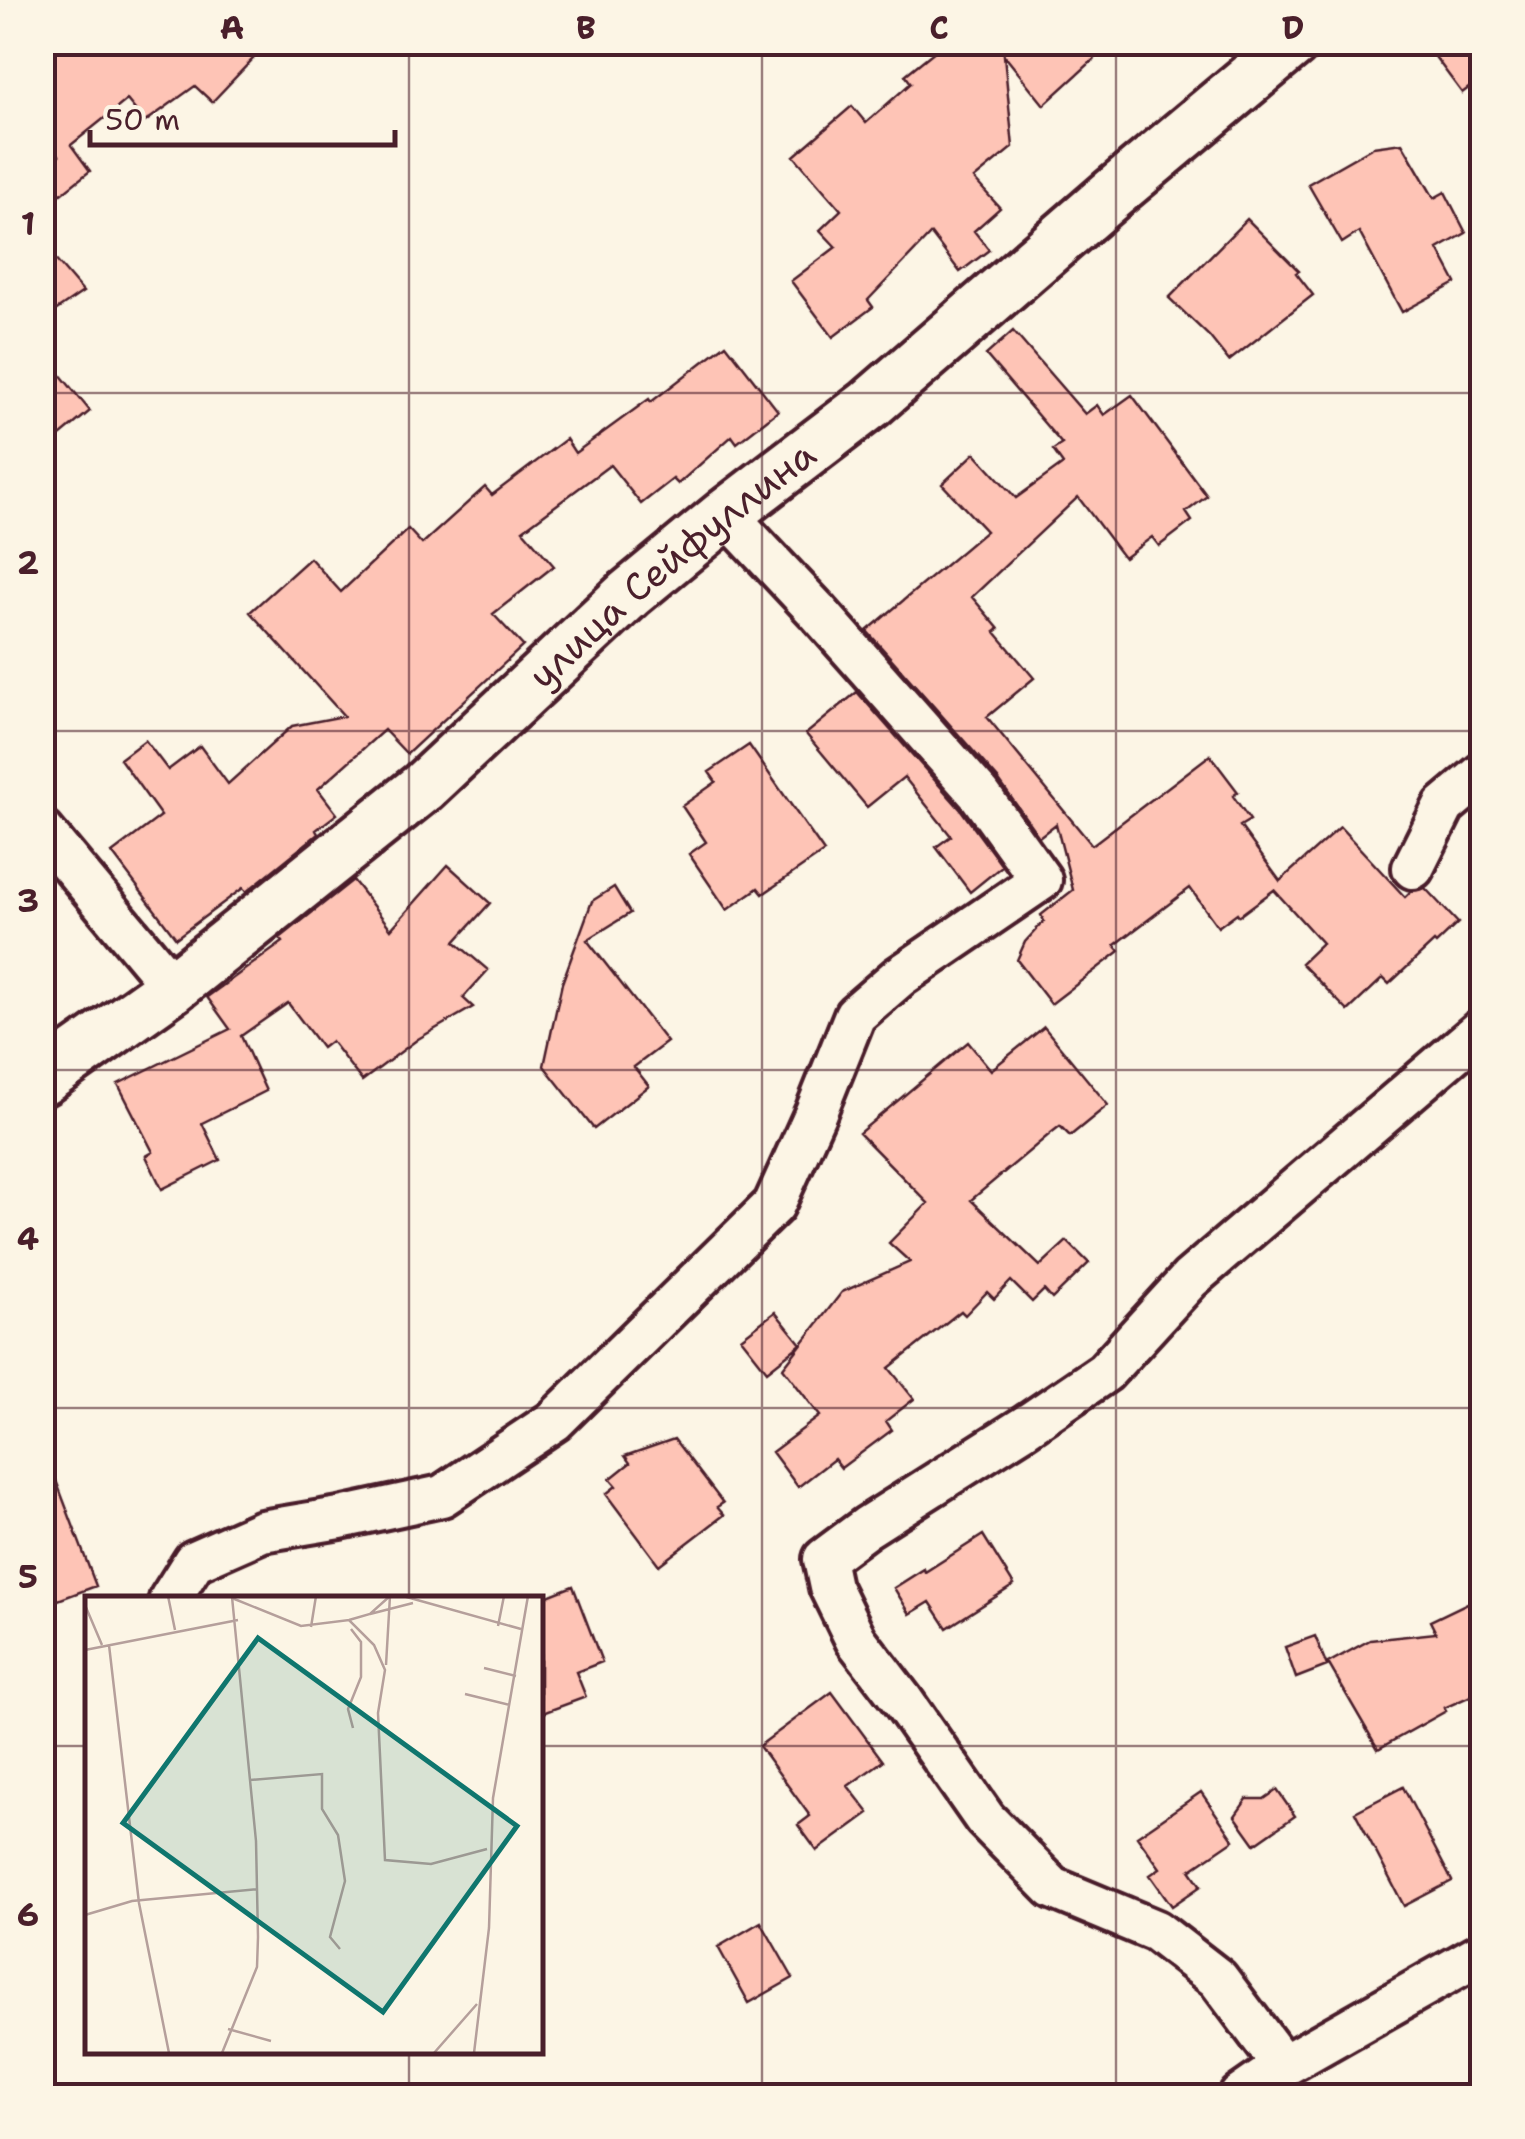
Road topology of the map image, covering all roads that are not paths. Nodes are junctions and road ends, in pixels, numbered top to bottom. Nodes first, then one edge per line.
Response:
1 (1294, 42) edge
2 (726, 514) junction
3 (1482, 774) edge
4 (42, 830) edge
5 (1413, 868) dead end
6 (173, 987) junction
7 (1482, 1029) edge
8 (42, 1080) edge
9 (172, 1596) edge
10 (1482, 1952) edge
11 (1283, 2066) junction
12 (1240, 2096) edge

1 - 2 street, улица Сейфуллина
2 - 6 street, улица Сейфуллина
2 - 9 street
3 - 5 street
4 - 6 street
6 - 8 street, улица Сейфуллина
7 - 11 street
10 - 11 street
11 - 12 street

